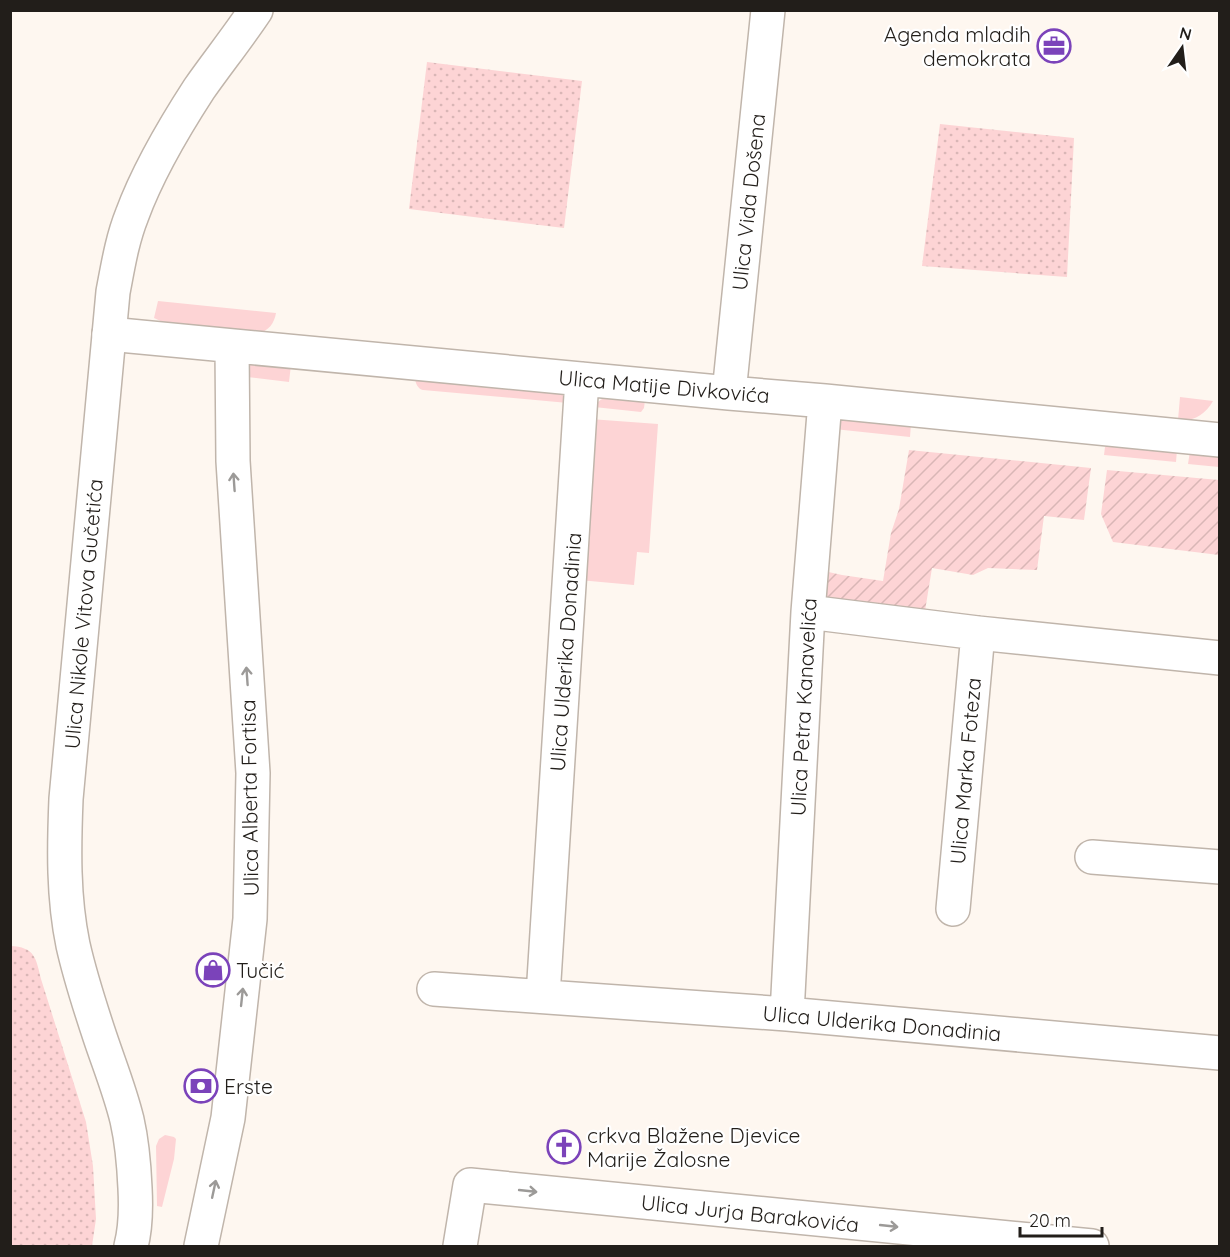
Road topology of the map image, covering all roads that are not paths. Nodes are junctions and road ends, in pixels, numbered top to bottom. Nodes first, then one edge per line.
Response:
1 (256, 10) edge
2 (768, 10) edge
3 (109, 334) junction
4 (232, 346) junction
5 (582, 379) junction
6 (729, 393) junction
7 (825, 401) junction
8 (1220, 440) edge
9 (808, 612) junction
10 (978, 633) junction
11 (1220, 658) edge
12 (1092, 857) dead end
13 (1220, 867) edge
14 (952, 909) dead end
15 (434, 988) dead end
16 (543, 996) junction
17 (787, 1014) junction
18 (1220, 1053) edge
19 (131, 1246) edge
20 (201, 1246) edge
21 (460, 1246) edge
22 (1092, 1246) edge

1 - 3 street, Ulica Nikole Vitova Gučetića
2 - 6 street, Ulica Vida Došena
3 - 4 street, Ulica Matije Divkovića
3 - 19 street, Ulica Nikole Vitova Gučetića
4 - 5 street, Ulica Matije Divkovića
20 -> 4 street, Ulica Alberta Fortisa
5 - 6 street, Ulica Matije Divkovića
5 - 16 street, Ulica Ulderika Donadinia
6 - 7 street, Ulica Matije Divkovića
7 - 8 street, Ulica Matije Divkovića
7 - 9 street, Ulica Petra Kanavelića
9 - 10 street
9 - 17 street, Ulica Petra Kanavelića
10 - 11 street
10 - 14 street, Ulica Marka Foteza
12 - 13 street
15 - 16 street, Ulica Ulderika Donadinia
16 - 17 street, Ulica Ulderika Donadinia
17 - 18 street, Ulica Ulderika Donadinia
21 -> 22 street, Ulica Jurja Barakovića

